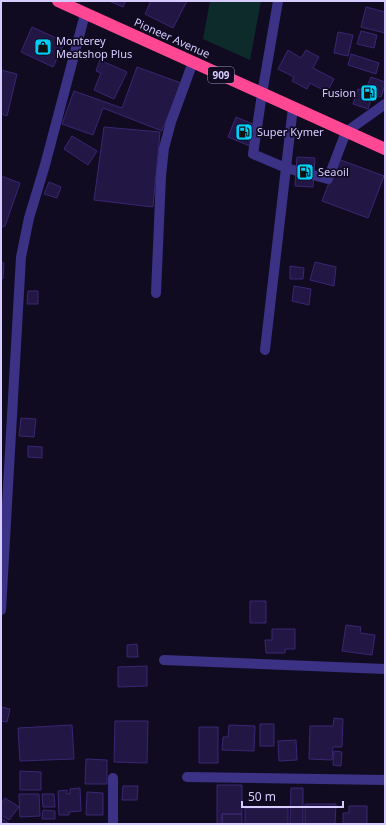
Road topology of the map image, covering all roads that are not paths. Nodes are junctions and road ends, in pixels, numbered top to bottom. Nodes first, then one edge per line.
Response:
1 (59, 1) edge
2 (278, 1) edge
3 (85, 14) junction
4 (193, 62) junction
5 (262, 94) junction
6 (385, 104) edge
7 (292, 107) junction
8 (346, 132) junction
9 (385, 149) edge
10 (286, 168) junction
11 (156, 292) dead end
12 (265, 350) dead end
13 (5, 455) edge
14 (1, 610) edge
15 (164, 660) dead end
16 (385, 669) edge
17 (187, 777) dead end
18 (113, 778) dead end
19 (385, 780) edge
20 (113, 824) edge

1 - 3 highway, Pioneer Avenue / 909
2 - 5 street
3 - 4 highway, Pioneer Avenue / 909
3 - 13 street
4 - 5 highway, Pioneer Avenue / 909
4 - 11 street
5 - 7 highway, Pioneer Avenue / 909
5 - 10 street
6 - 8 street
7 - 8 highway, Pioneer Avenue / 909
7 - 10 street
8 - 9 highway, Pioneer Avenue / 909
8 - 10 street
10 - 12 street
13 - 14 street
15 - 16 street
17 - 19 street
18 - 20 street

